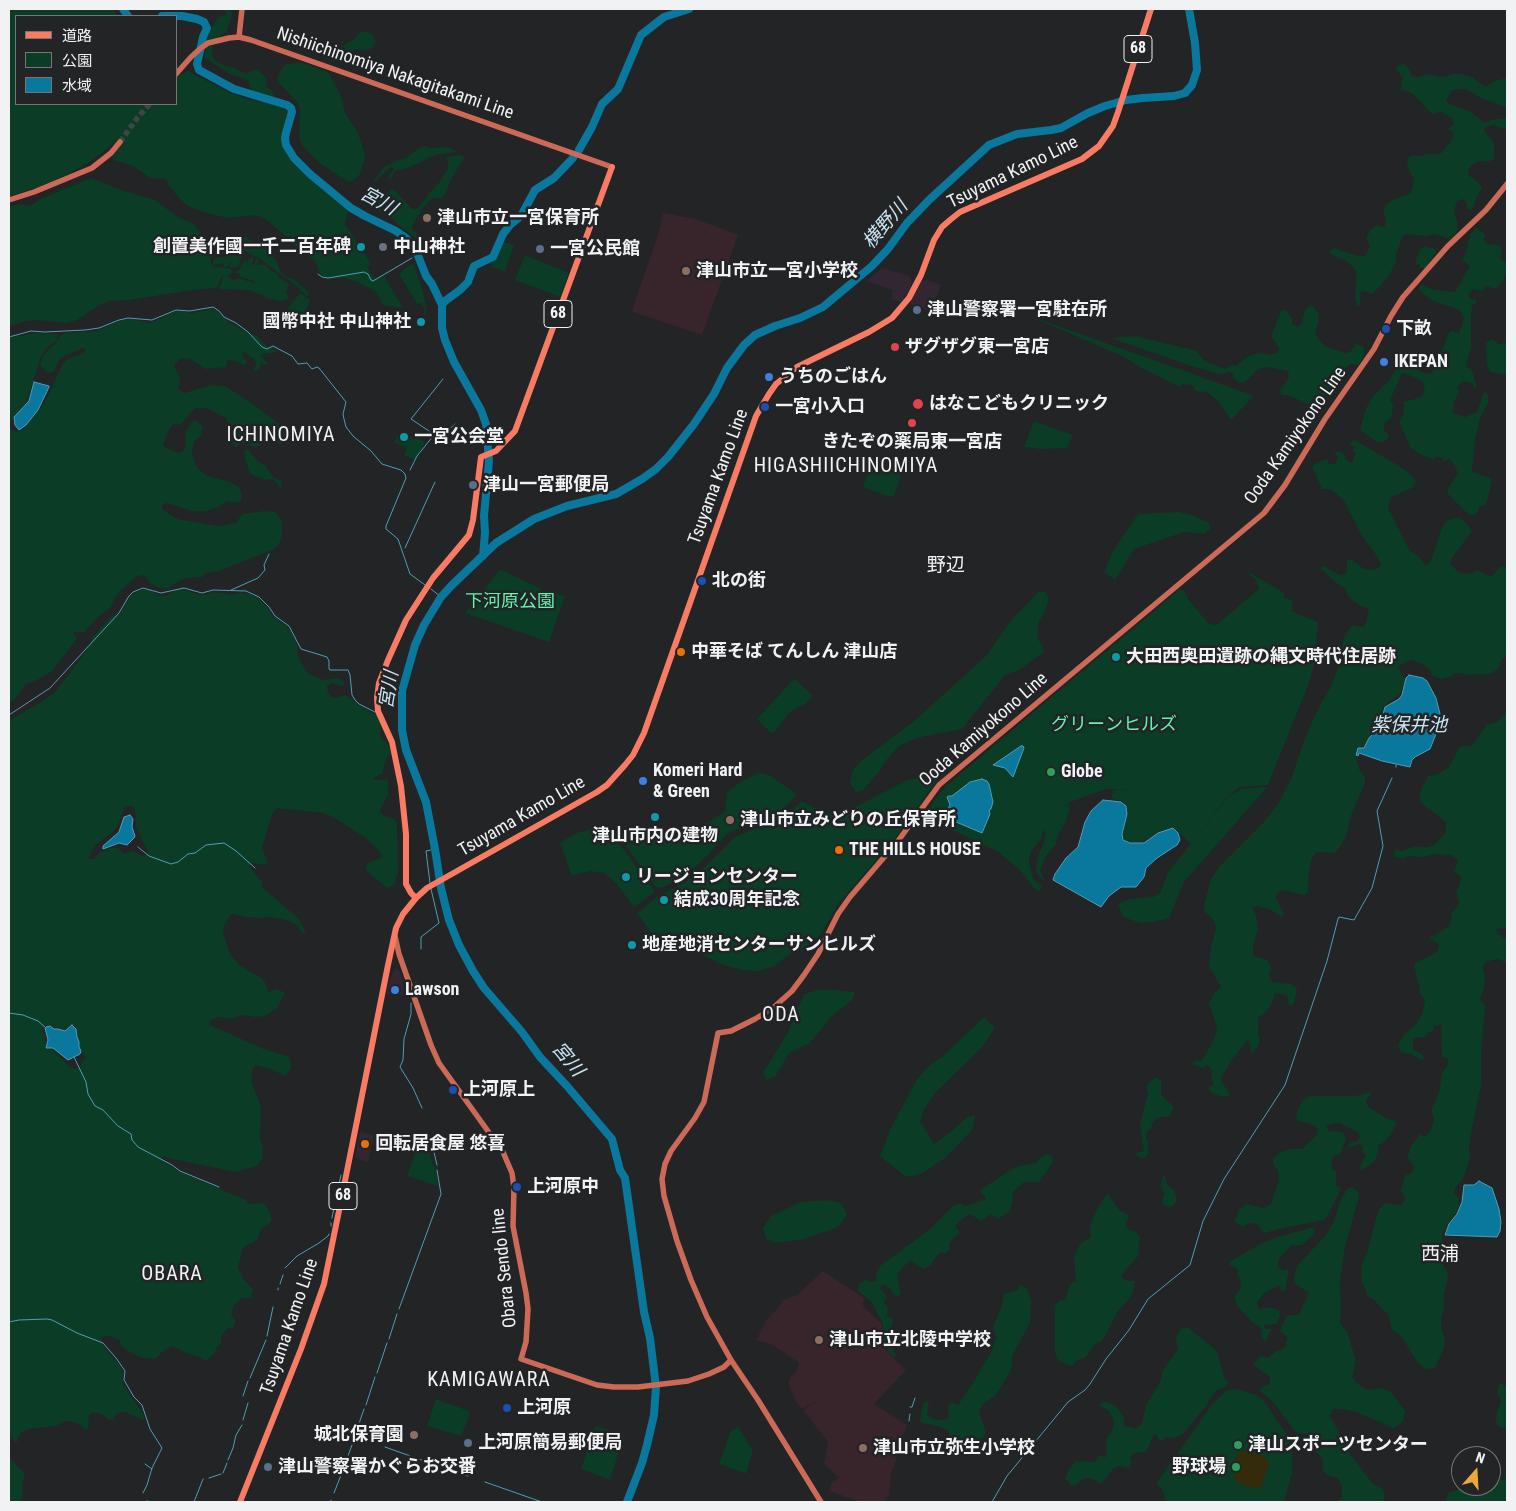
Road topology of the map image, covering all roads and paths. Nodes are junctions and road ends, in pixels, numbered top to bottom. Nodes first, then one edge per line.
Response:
1 (242, 9) edge
2 (1151, 9) edge
3 (239, 37) junction
4 (178, 72) edge
5 (120, 142) tunnel mouth
6 (612, 167) joint
7 (1507, 184) edge
8 (9, 200) edge
9 (416, 898) junction
10 (395, 936) junction
11 (403, 964) junction
12 (388, 965) junction
13 (732, 1360) junction
14 (240, 1502) edge
15 (821, 1502) edge

1 - 3 main road
2 - 9 main road, Tsuyama Kamo Line / 68
3 - 4 main road, Nishiichinomiya Nakagitakami Line
3 - 6 main road, Nishiichinomiya Nakagitakami Line
5 - 8 main road
6 - 9 main road, 68
7 - 13 main road, Ooda Kamiyokono Line
9 - 10 main road, Tsuyama Kamo Line / 68
10 - 11 main road, Obara Sendo line
10 - 12 main road, Tsuyama Kamo Line / 68
11 - 12 main road
11 - 13 main road, Obara Sendo line
12 - 14 main road, Tsuyama Kamo Line / 68
13 - 15 main road

